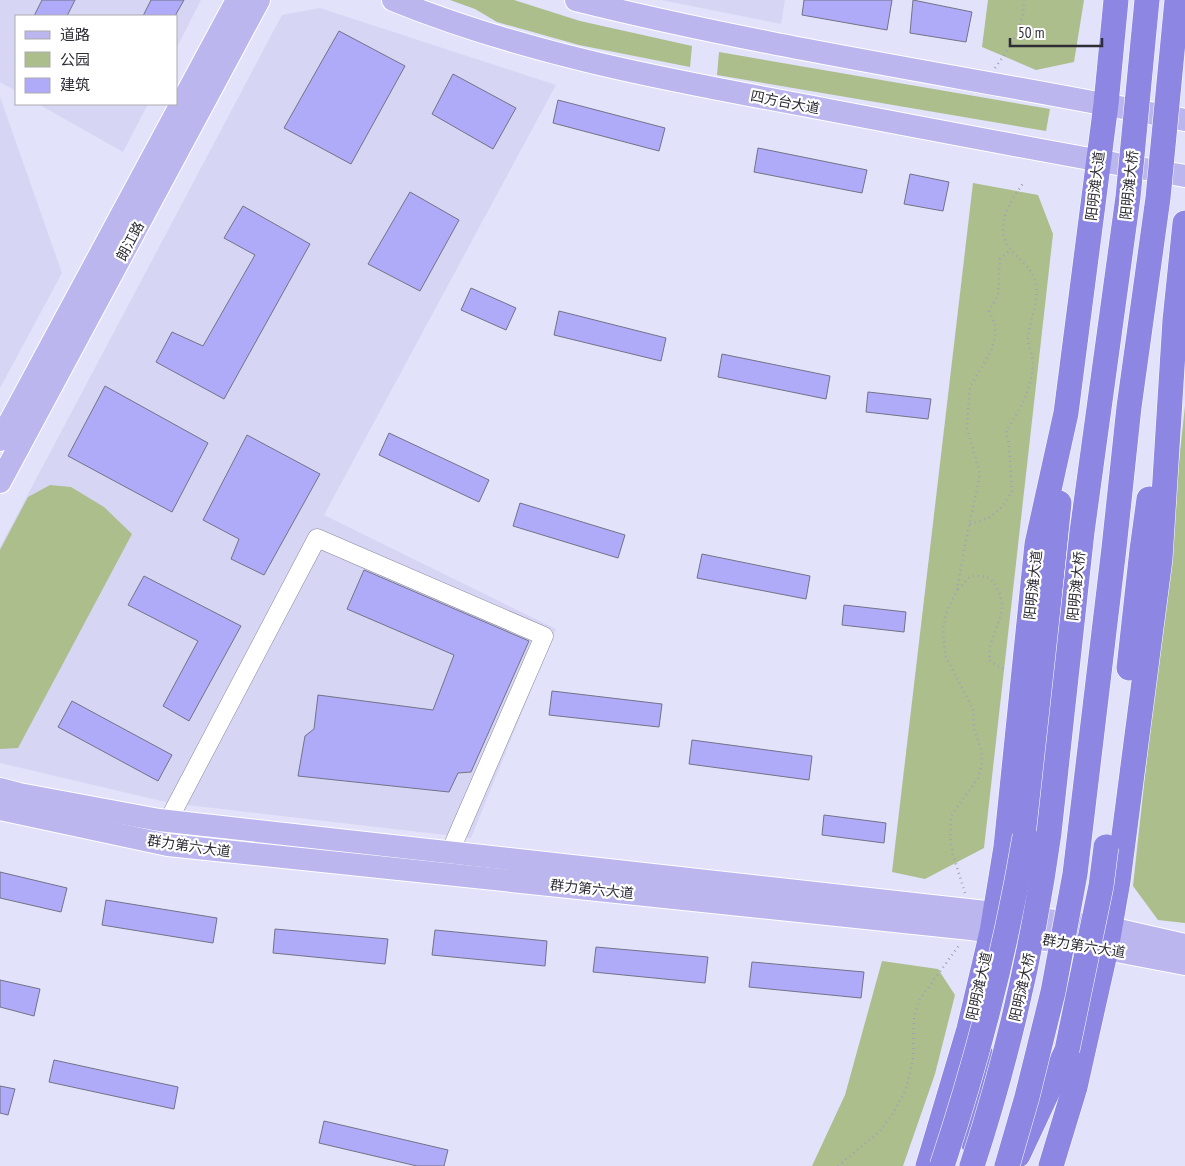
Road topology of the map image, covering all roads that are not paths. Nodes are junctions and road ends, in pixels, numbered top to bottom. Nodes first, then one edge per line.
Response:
1 (237, 0) edge
2 (259, 0) edge
3 (393, 0) edge
4 (576, 0) edge
5 (1116, 0) edge
6 (1147, 0) edge
7 (1177, 0) edge
8 (1106, 104) junction
9 (1185, 120) edge
10 (1098, 161) junction
11 (1185, 176) edge
12 (1185, 223) edge
13 (1175, 320) junction
14 (1066, 413) junction
15 (0, 440) edge
16 (0, 482) edge
17 (0, 789) edge
18 (0, 809) edge
19 (168, 821) junction
20 (450, 852) junction
21 (982, 921) junction
22 (1108, 938) junction
23 (1185, 945) edge
24 (1185, 964) edge
25 (988, 1018) junction
26 (1067, 1050) junction
27 (928, 1166) edge
28 (942, 1166) edge
29 (971, 1166) edge
30 (1007, 1166) edge
31 (1012, 1166) edge
32 (1035, 1166) edge
33 (1051, 1166) edge

1 - 15 main road, 朗江路
2 - 16 main road, 朗江路
3 - 10 main road, 四方台大道
4 - 8 main road
5 - 8 highway, 阳明滩大道
6 - 29 highway, 阳明滩大桥, bridge
7 - 30 highway, bridge
8 - 9 main road
8 - 10 highway, 阳明滩大道
10 - 11 main road, 四方台大道
10 - 14 highway, 阳明滩大道
12 - 13 highway
13 - 22 highway
13 - 26 highway, bridge
14 - 21 highway, 阳明滩大道
14 - 25 highway, bridge
17 - 19 main road, 群力第六大道
18 - 21 main road, 群力第六大道
19 - 20 main road, 群力第六大道
19 - 20 lane
20 - 21 main road, 群力第六大道
21 - 22 main road, 群力第六大道
21 - 27 highway, 阳明滩大道
22 - 23 main road, 群力第六大道
22 - 24 main road, 群力第六大道
22 - 33 highway
25 - 28 highway, bridge
25 - 29 highway, bridge
26 - 31 highway
26 - 32 highway

